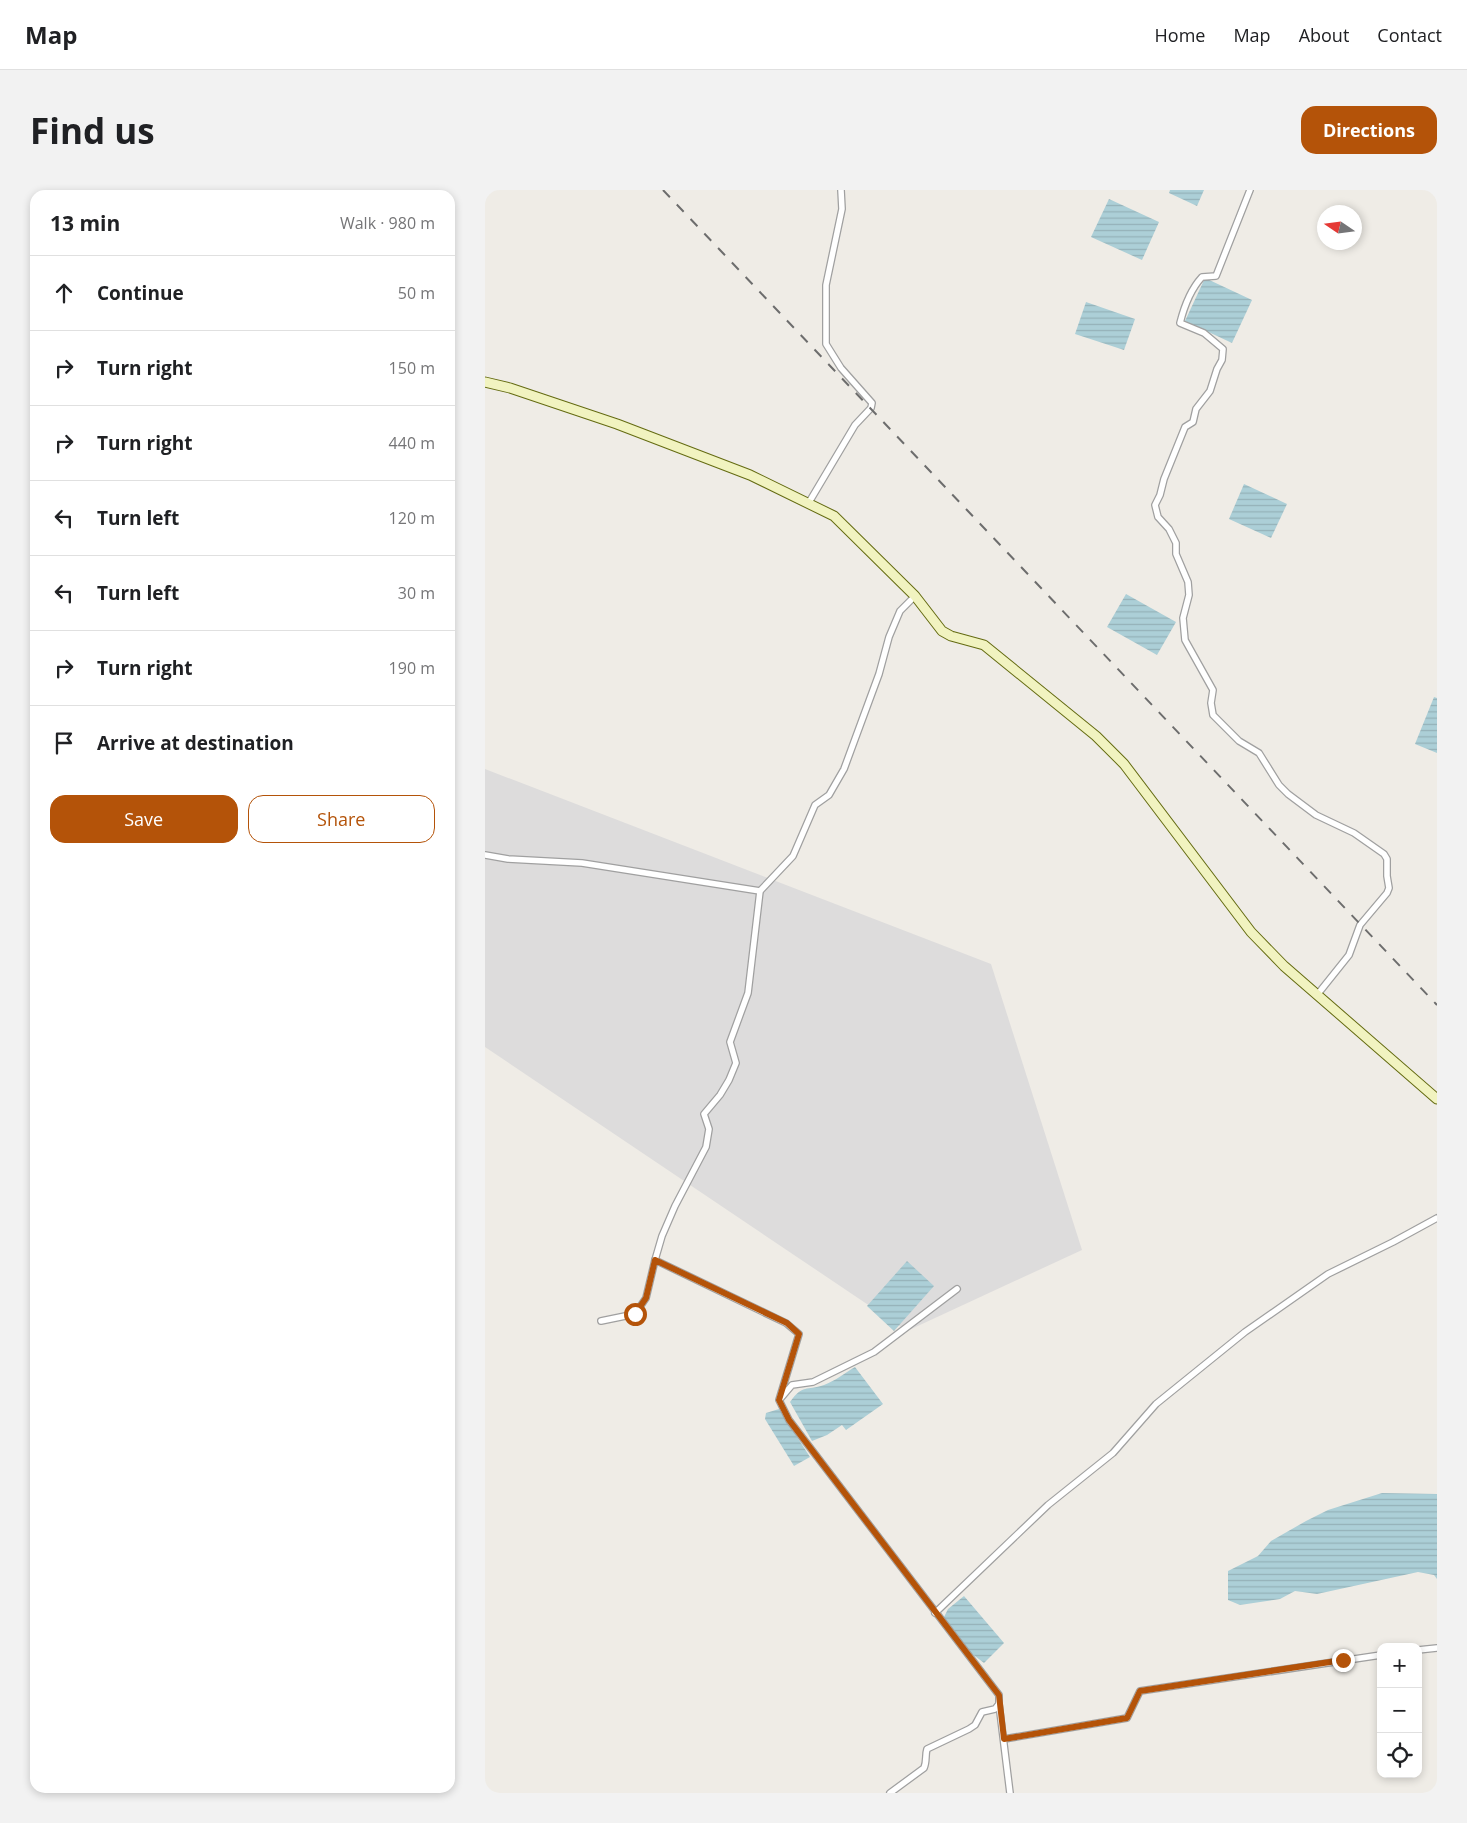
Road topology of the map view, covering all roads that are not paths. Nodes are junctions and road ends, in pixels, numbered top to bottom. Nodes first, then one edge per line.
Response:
1 (841, 190) edge
2 (1250, 190) edge
3 (485, 382) edge
4 (808, 504) junction
5 (915, 596) junction
6 (485, 855) edge
7 (760, 891) junction
8 (1317, 995) junction
9 (1437, 1099) edge
10 (1437, 1218) edge
11 (655, 1260) junction
12 (957, 1289) dead end
13 (601, 1321) dead end
14 (779, 1400) junction
15 (935, 1613) junction
16 (1437, 1648) edge
17 (1422, 1650) edge
18 (1377, 1656) edge
19 (999, 1704) junction
20 (1004, 1739) junction
21 (890, 1793) edge
22 (1010, 1793) edge

1 - 4 street
2 - 8 street
3 - 4 main road
4 - 5 main road
5 - 7 street
5 - 8 main road
6 - 7 street
7 - 11 street
8 - 9 main road
10 - 15 street
11 - 13 street
11 - 14 street
12 - 14 street
14 - 15 street
15 - 19 street
16 - 17 street
18 - 20 street
19 - 20 street
19 - 21 street
20 - 22 street

